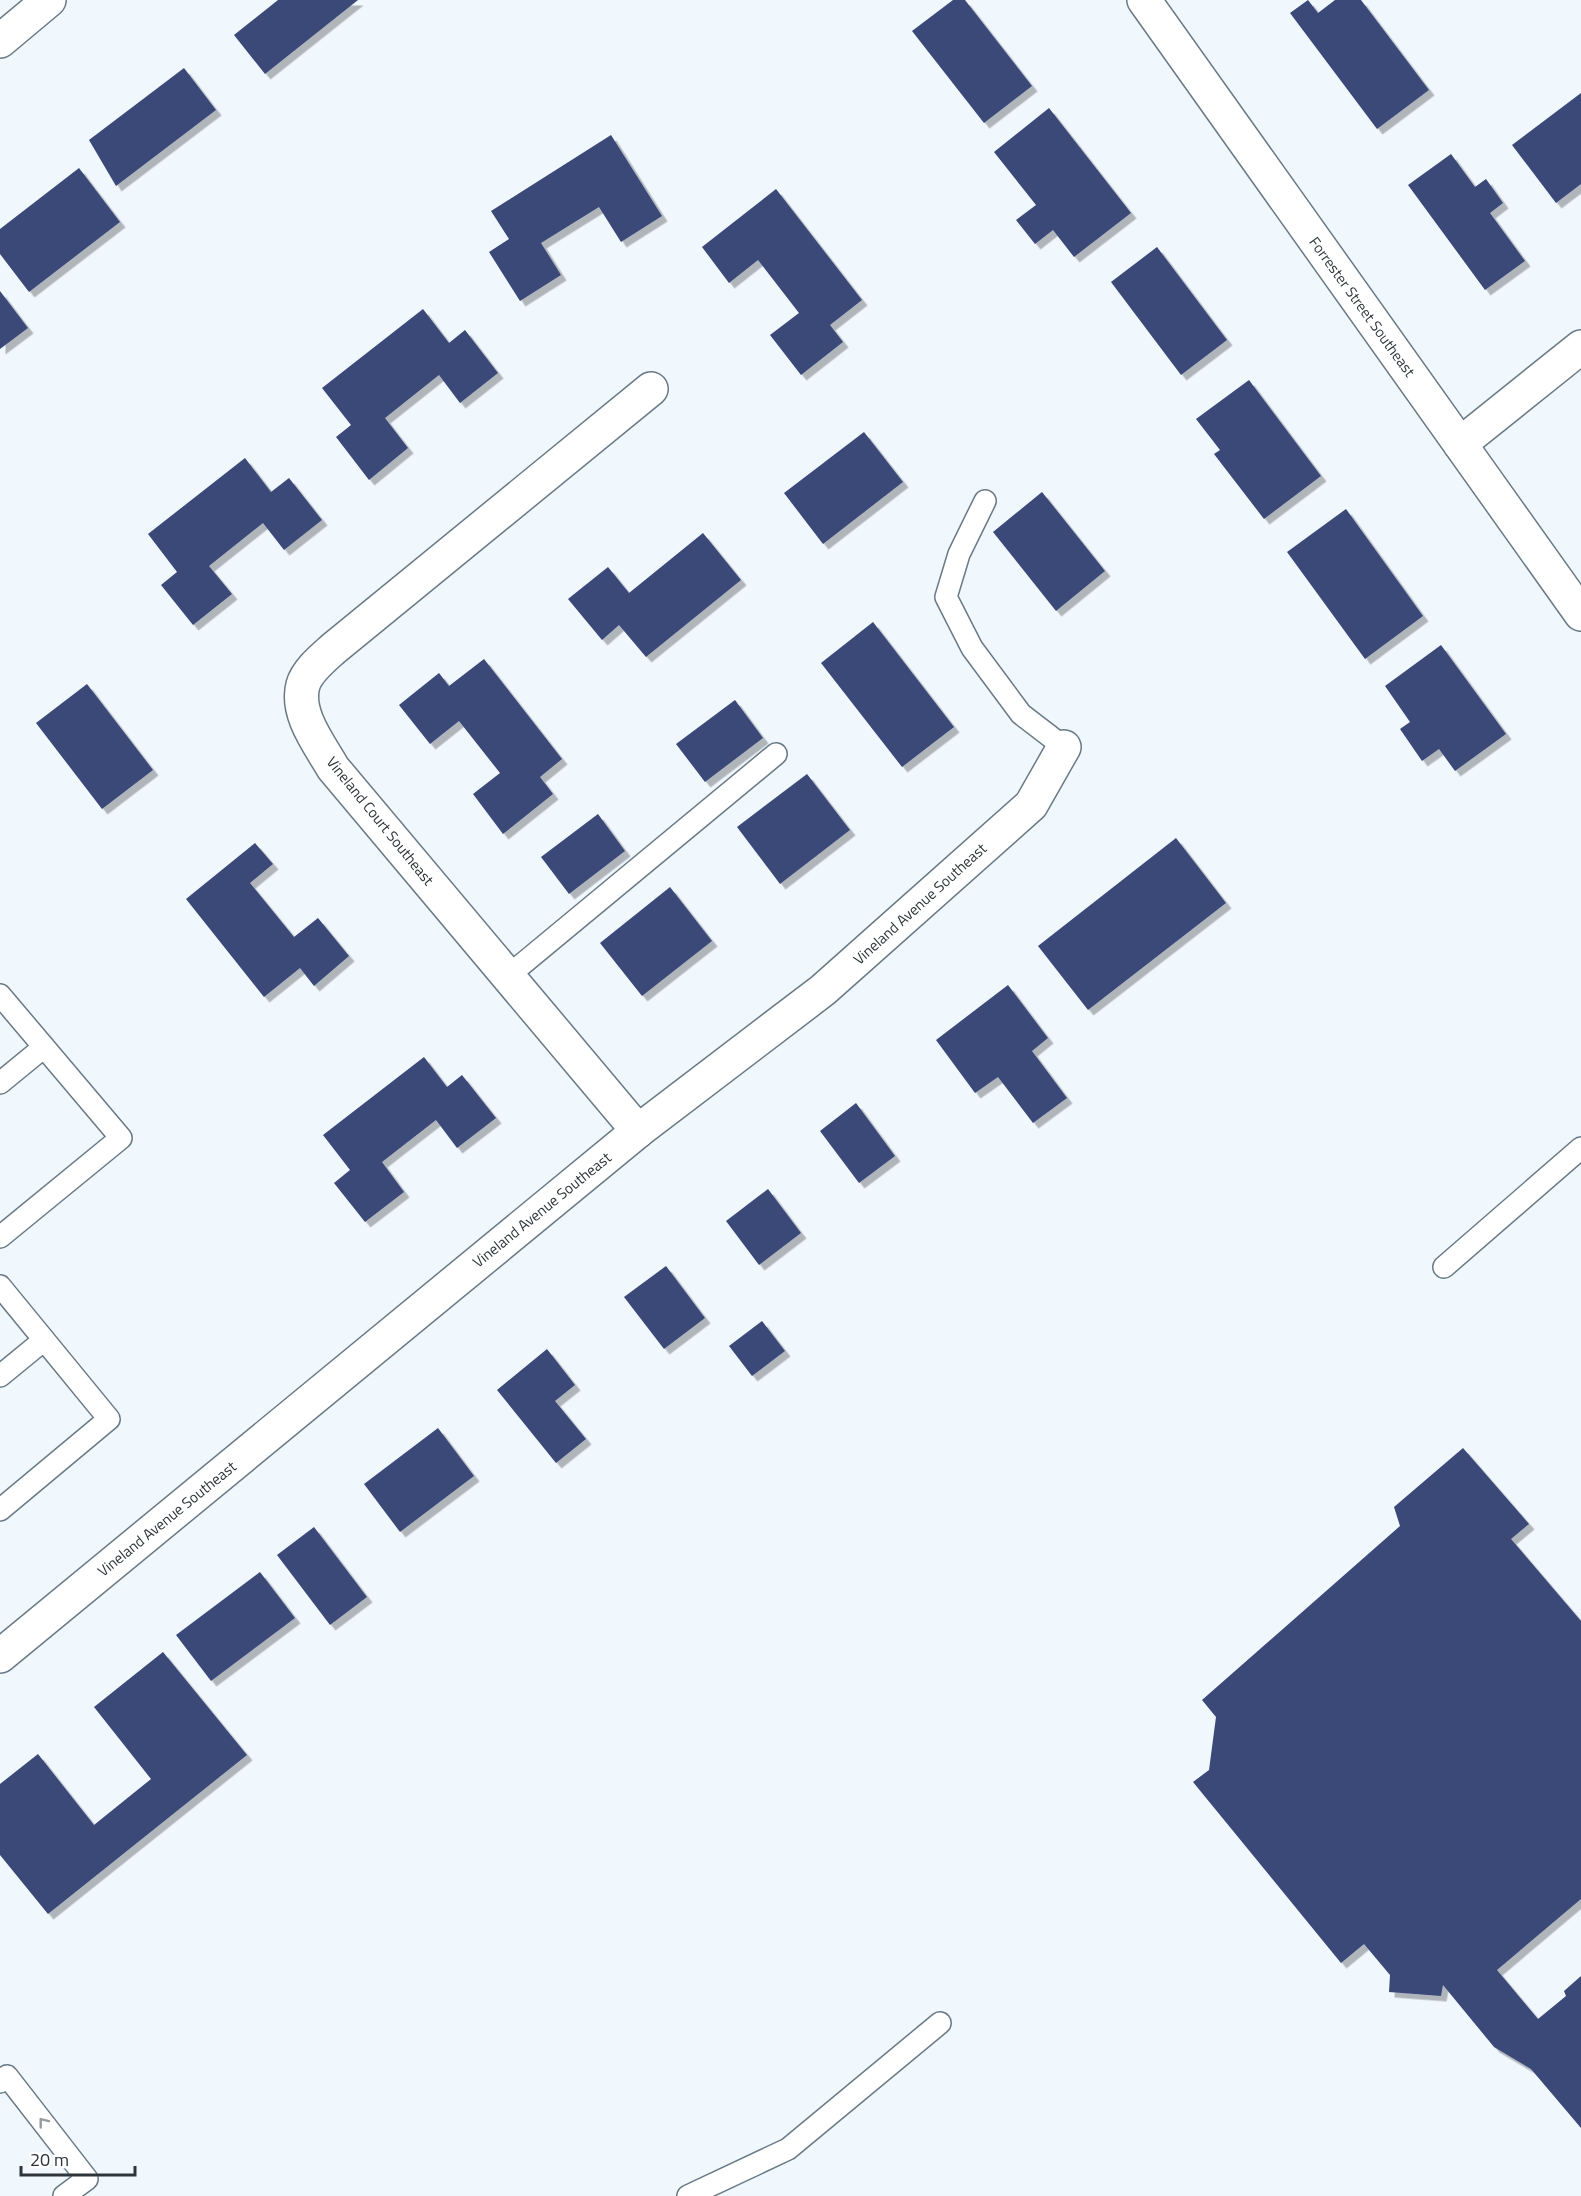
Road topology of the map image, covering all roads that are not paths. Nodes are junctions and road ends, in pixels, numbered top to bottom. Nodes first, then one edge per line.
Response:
1 (49, 0) edge
2 (1144, 0) edge
3 (0, 41) edge
4 (1581, 347) edge
5 (651, 389) dead end
6 (1460, 444) junction
7 (985, 501) dead end
8 (1581, 614) edge
9 (1064, 747) joint
10 (776, 754) dead end
11 (508, 976) junction
12 (0, 995) edge
13 (44, 1047) junction
14 (0, 1083) edge
15 (638, 1131) junction
16 (1581, 1148) edge
17 (0, 1237) edge
18 (1444, 1268) dead end
19 (0, 1286) edge
20 (44, 1340) junction
21 (0, 1376) edge
22 (0, 1510) edge
23 (0, 1656) edge
24 (940, 2023) dead end
25 (0, 2082) edge
26 (64, 2196) edge
27 (688, 2196) edge

1 - 3 street
2 - 6 street, Forrester Street Southeast
4 - 6 street
5 - 11 street, Vineland Court Southeast
6 - 8 street, Forrester Street Southeast
7 - 9 lane
9 - 15 street, Vineland Avenue Southeast
10 - 11 lane
11 - 15 street, Vineland Court Southeast
12 - 13 lane
13 - 14 lane
13 - 17 lane
15 - 23 street, Vineland Avenue Southeast
16 - 18 lane
19 - 20 lane
20 - 21 lane
20 - 22 lane
24 - 27 lane
26 -> 25 lane

